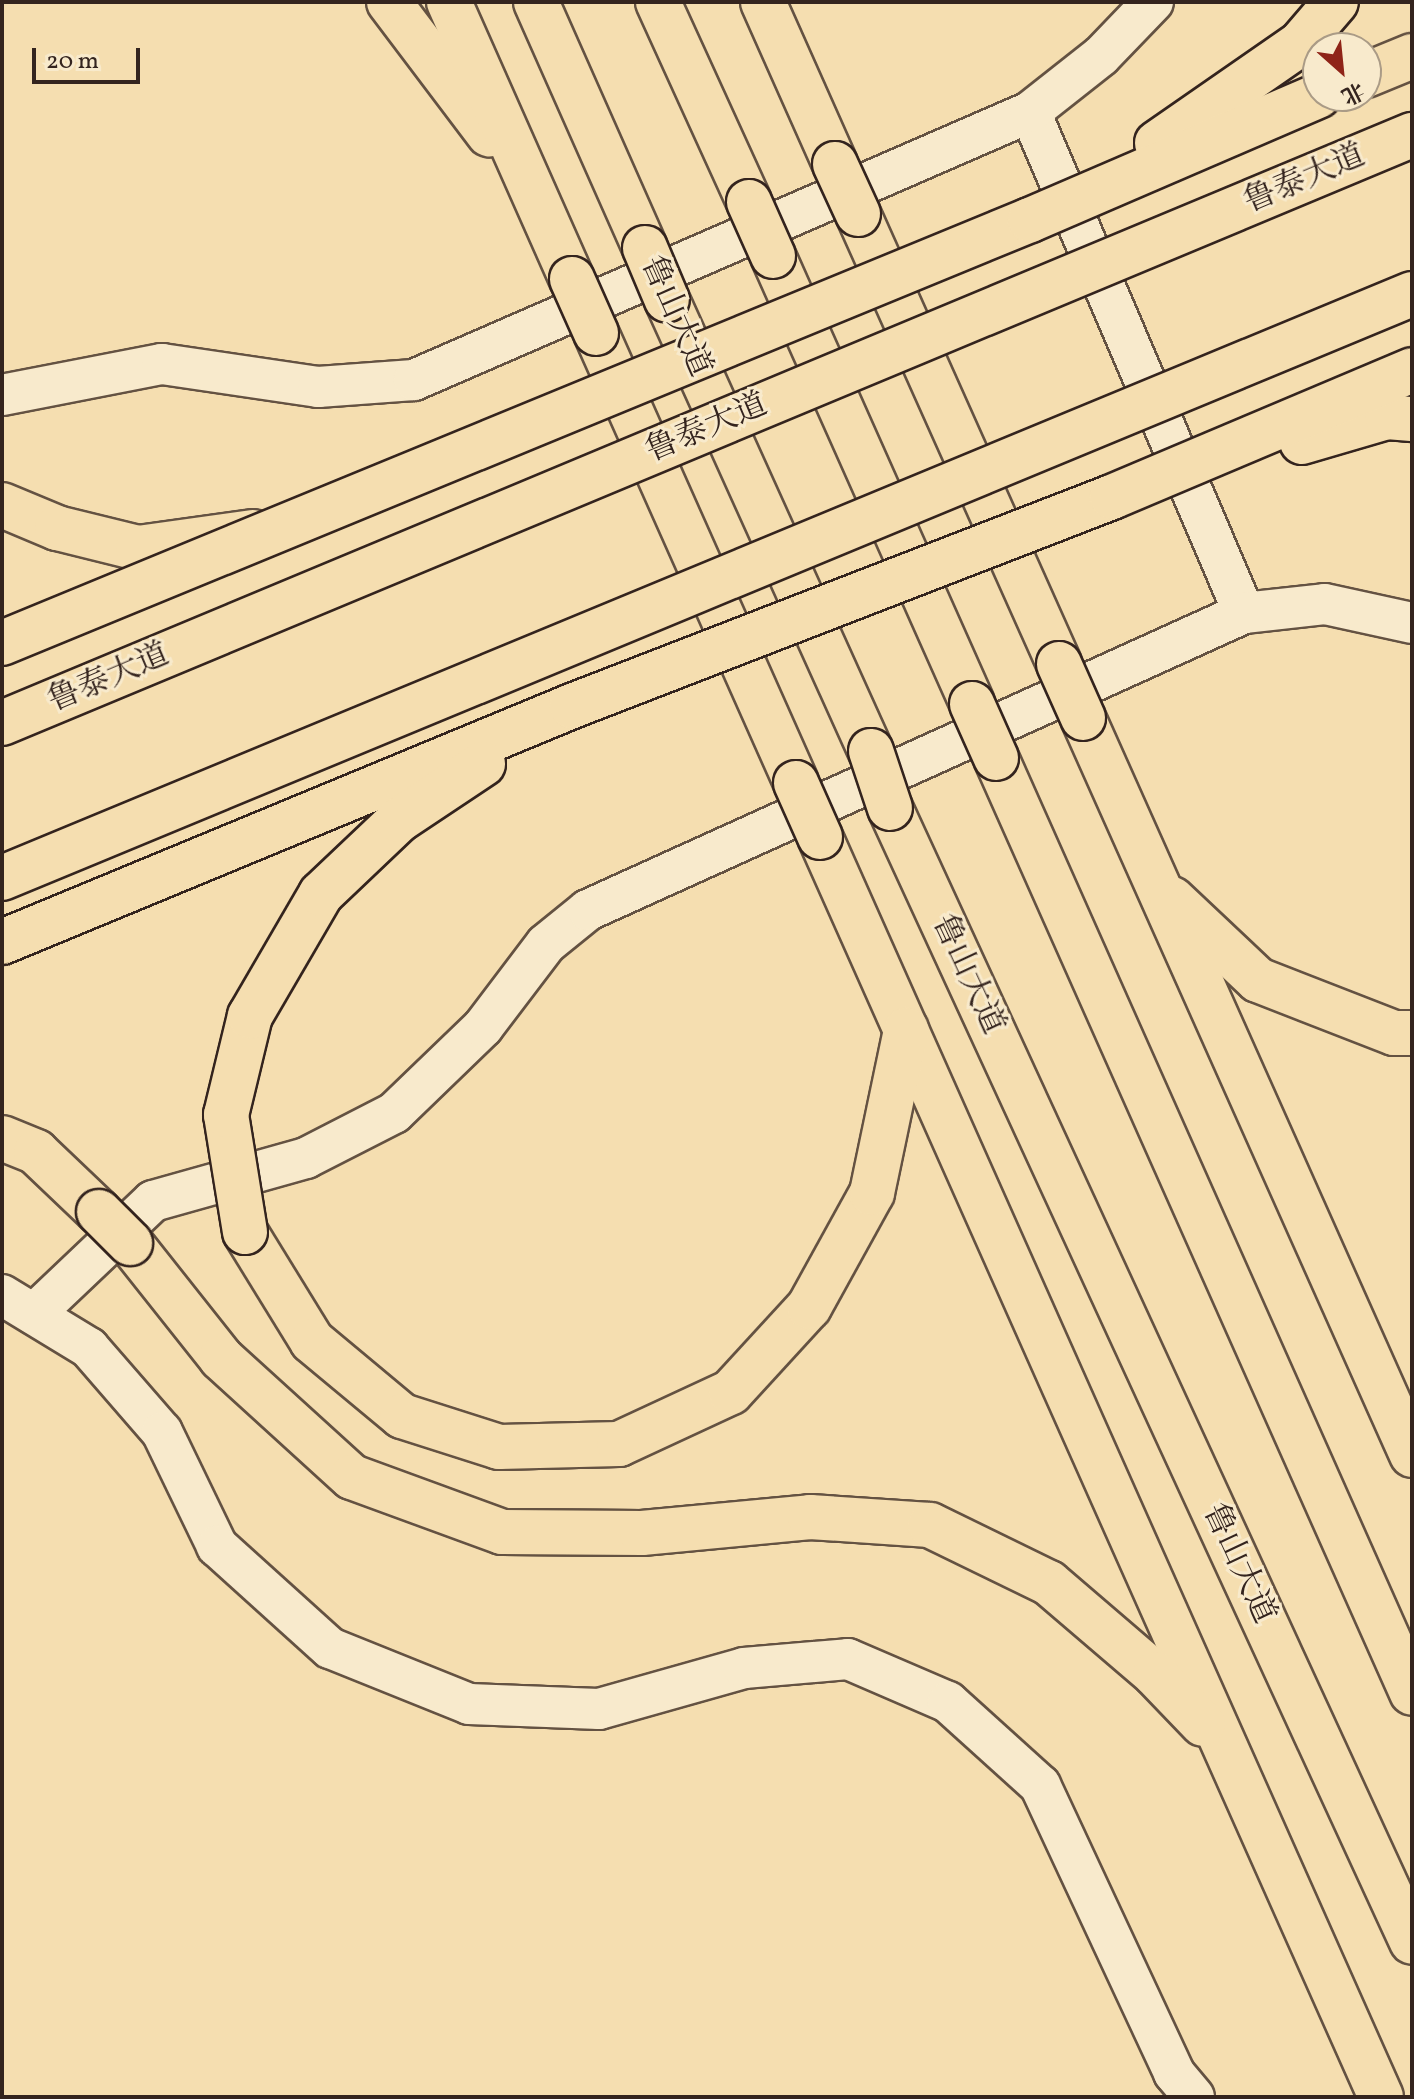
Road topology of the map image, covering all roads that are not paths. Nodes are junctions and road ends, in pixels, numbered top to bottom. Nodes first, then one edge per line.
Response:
1 (389, 2) edge
2 (449, 2) edge
3 (536, 2) edge
4 (658, 2) edge
5 (763, 2) edge
6 (782, 2) edge
7 (1153, 2) edge
8 (1336, 2) edge
9 (1412, 56) edge
10 (790, 63) junction
11 (1382, 68) edge
12 (1302, 103) edge
13 (1030, 112) junction
14 (1412, 135) edge
15 (534, 192) junction
16 (1030, 220) junction
17 (1412, 294) edge
18 (1412, 370) edge
19 (2, 395) edge
20 (1412, 419) edge
21 (1112, 497) junction
22 (2, 505) edge
23 (279, 528) junction
24 (1244, 613) junction
25 (1412, 623) edge
26 (2, 643) edge
27 (572, 706) junction
28 (2, 723) edge
29 (2, 878) edge
30 (1157, 885) junction
31 (2, 942) edge
32 (906, 1030) junction
33 (1412, 1033) edge
34 (2, 1138) edge
35 (18, 1304) edge
36 (1412, 1455) edge
37 (1412, 1693) edge
38 (1223, 1746) junction
39 (1412, 1942) edge
40 (1194, 2097) edge
41 (1381, 2097) edge

1 - 15 main road
2 - 15 main road
3 - 39 main road, 鲁山大道, bridge
4 - 37 main road, bridge
5 - 10 main road
6 - 10 main road
7 - 13 lane
8 - 16 main road, bridge
9 - 11 main road
10 - 30 main road, bridge
12 - 16 main road, bridge
13 - 19 lane
13 - 24 lane
14 - 28 main road, 鲁泰大道, bridge
15 - 32 main road, bridge
16 - 23 main road, bridge
17 - 29 main road, bridge
18 - 21 main road, bridge
20 - 21 main road, bridge
21 - 27 main road, bridge
22 - 23 main road, bridge
23 - 26 main road, bridge
24 - 25 lane
24 - 35 lane
27 - 31 main road, bridge
27 - 32 main road, bridge
30 - 33 main road
30 - 36 main road
32 - 38 main road
34 - 38 main road, bridge
35 - 40 lane
38 - 41 main road

